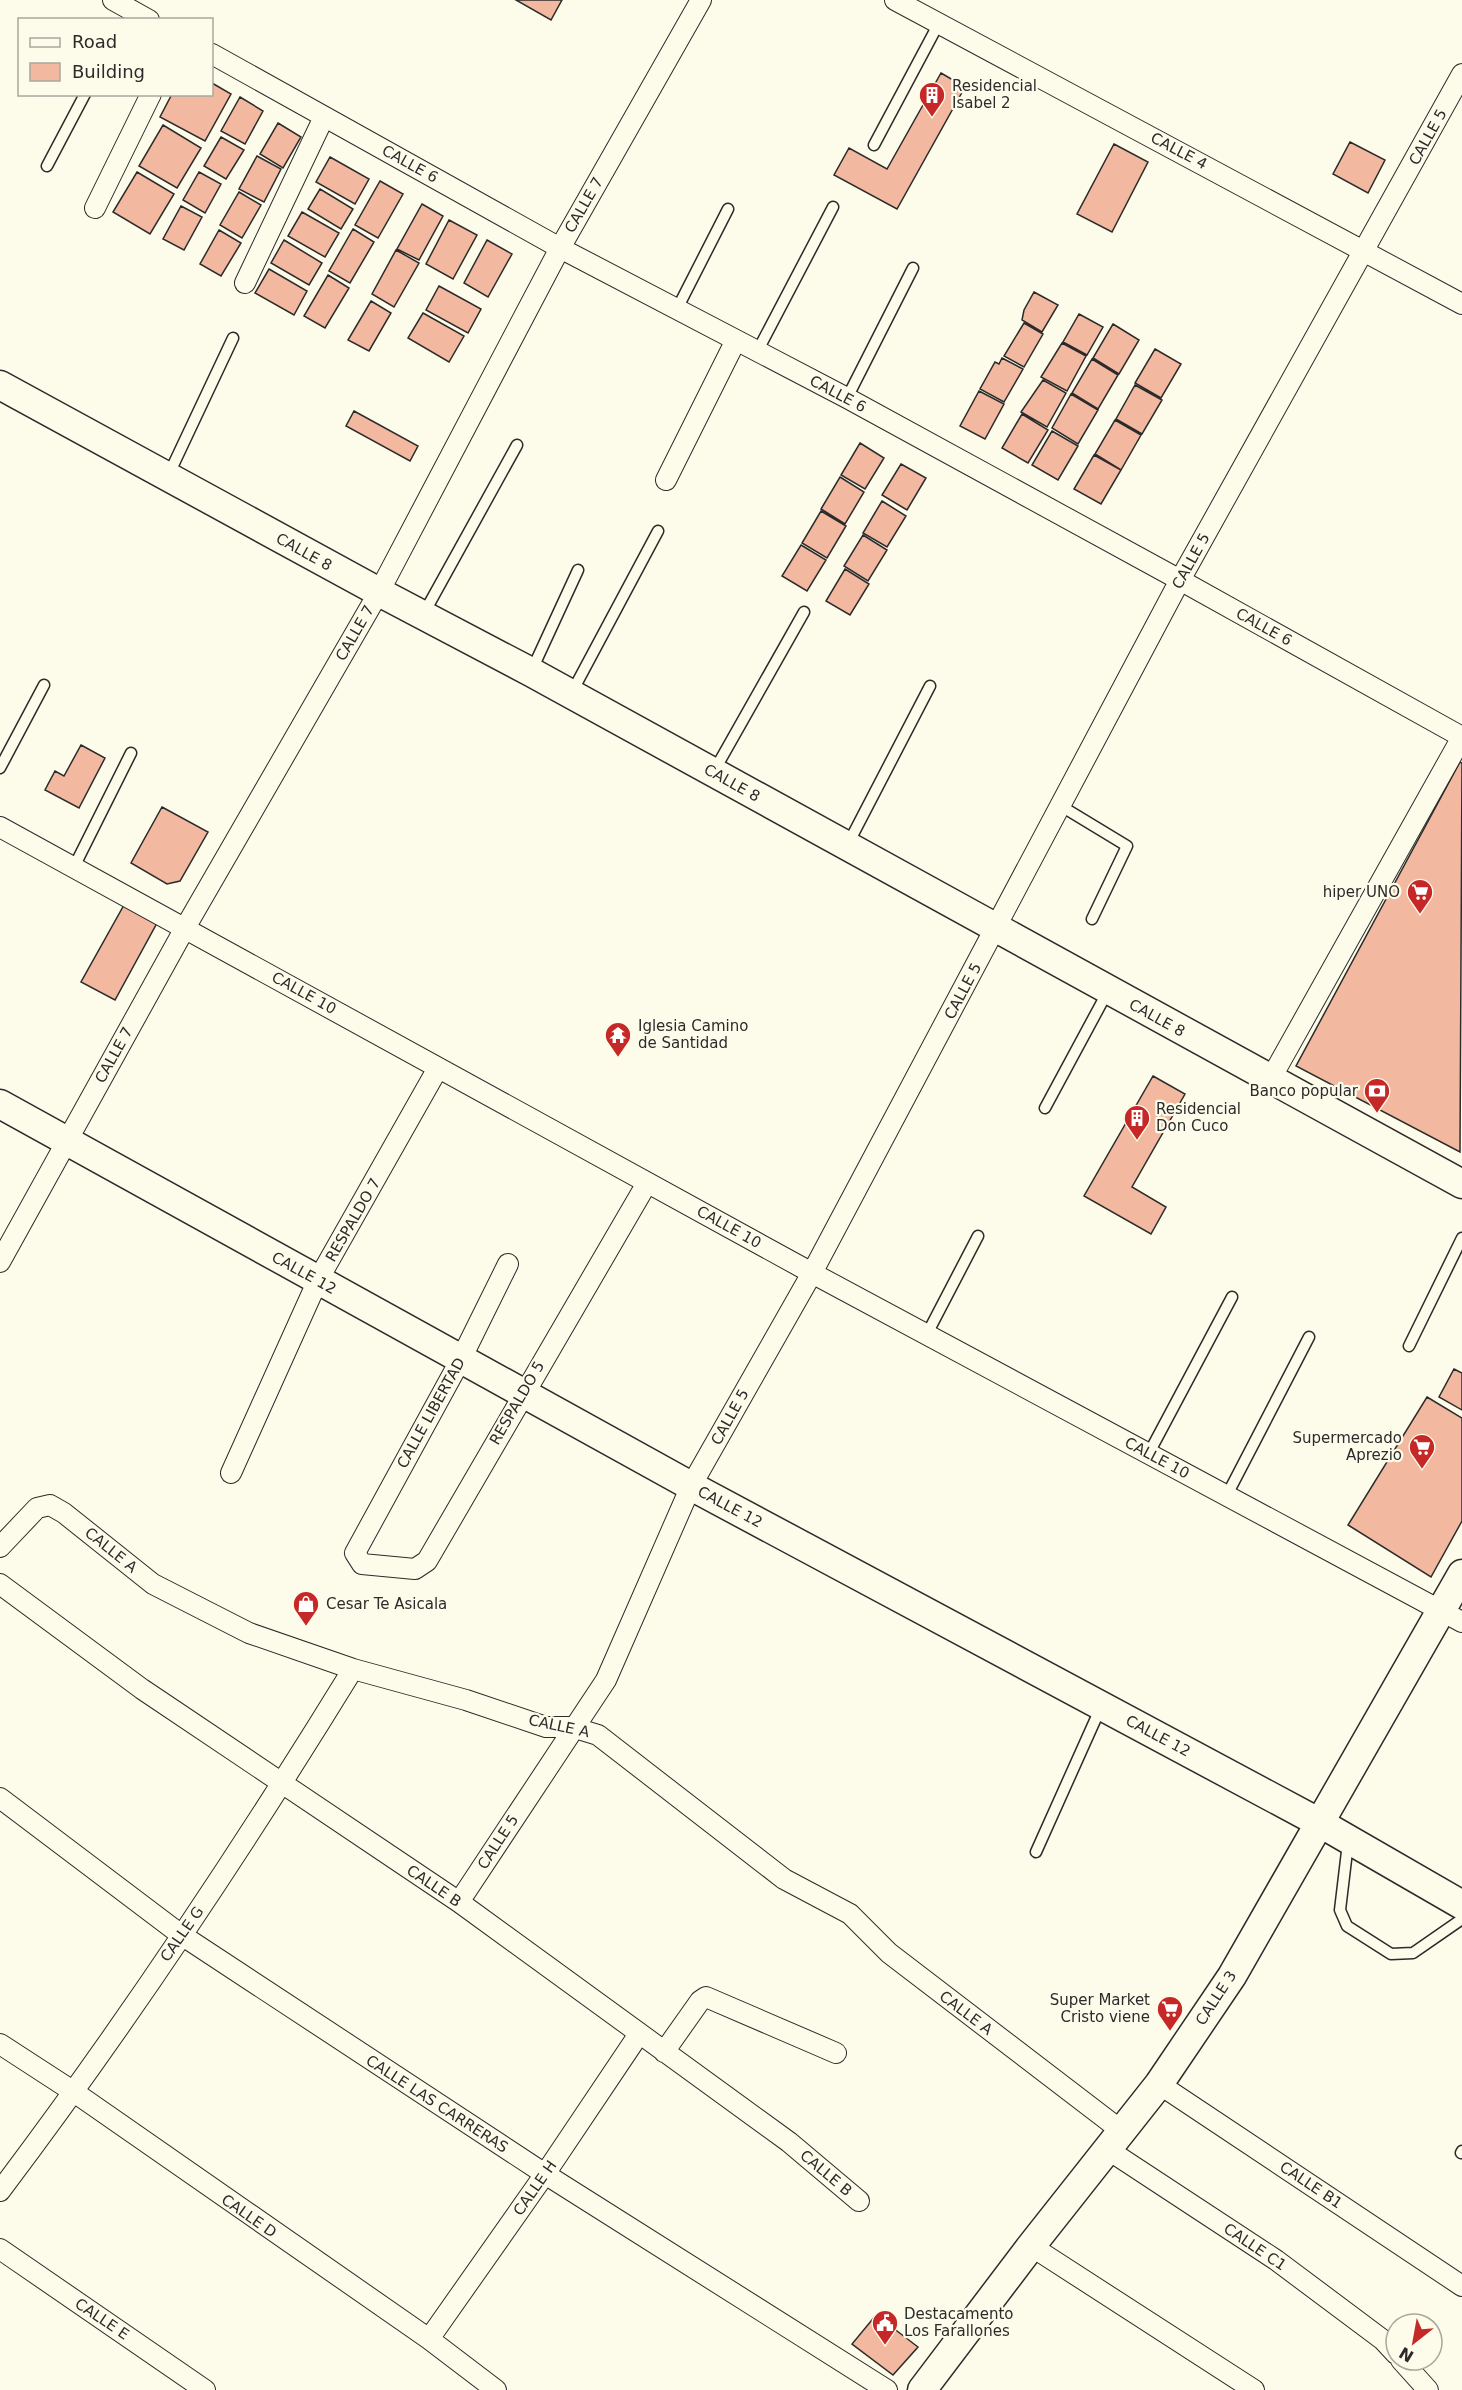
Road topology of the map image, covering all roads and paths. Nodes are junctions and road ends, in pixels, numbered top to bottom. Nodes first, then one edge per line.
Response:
1 (113, 0) edge
2 (701, 0) edge
3 (895, 0) edge
4 (129, 15) edge
5 (939, 23) junction
6 (213, 55) edge
7 (1462, 74) edge
8 (85, 96) edge
9 (150, 96) edge
10 (324, 117) junction
11 (874, 145) dead end
12 (46, 166) dead end
13 (833, 207) dead end
14 (95, 208) dead end
15 (728, 209) dead end
16 (560, 248) junction
17 (1366, 251) junction
18 (913, 268) dead end
19 (245, 283) dead end
20 (1462, 304) edge
21 (677, 309) junction
22 (233, 338) dead end
23 (735, 342) junction
24 (757, 352) junction
25 (0, 385) edge
26 (848, 398) junction
27 (517, 445) dead end
28 (168, 477) junction
29 (666, 480) dead end
30 (658, 531) dead end
31 (578, 570) dead end
32 (1180, 580) junction
33 (379, 592) junction
34 (804, 612) dead end
35 (423, 616) junction
36 (531, 672) junction
37 (44, 685) dead end
38 (930, 686) dead end
39 (570, 694) junction
40 (1462, 737) edge
41 (131, 753) dead end
42 (0, 768) edge
43 (713, 773) junction
44 (1061, 806) junction
45 (0, 827) edge
46 (846, 847) junction
47 (74, 867) junction
48 (1092, 920) dead end
49 (185, 928) junction
50 (996, 930) junction
51 (1108, 991) junction
52 (438, 1068) junction
53 (1270, 1080) junction
54 (0, 1104) edge
55 (1045, 1108) dead end
56 (66, 1141) junction
57 (648, 1182) junction
58 (1462, 1184) edge
59 (978, 1236) dead end
60 (1462, 1238) edge
61 (0, 1262) edge
62 (508, 1264) dead end
63 (812, 1273) junction
64 (318, 1280) junction
65 (1232, 1297) dead end
66 (927, 1334) junction
67 (1310, 1337) dead end
68 (1409, 1346) dead end
69 (461, 1359) junction
70 (522, 1393) junction
71 (1149, 1453) junction
72 (231, 1473) dead end
73 (691, 1486) junction
74 (1227, 1495) junction
75 (0, 1547) edge
76 (358, 1559) joint
77 (1462, 1574) edge
78 (0, 1584) edge
79 (1452, 1616) edge
80 (353, 1669) junction
81 (1101, 1706) junction
82 (572, 1727) junction
83 (282, 1785) junction
84 (0, 1797) edge
85 (1320, 1823) junction
86 (1349, 1839) junction
87 (1036, 1852) dead end
88 (459, 1902) junction
89 (1462, 1905) edge
90 (1462, 1919) edge
91 (180, 1934) junction
92 (639, 2034) junction
93 (0, 2044) edge
94 (664, 2052) junction
95 (836, 2053) dead end
96 (1159, 2084) junction
97 (74, 2092) junction
98 (1115, 2140) junction
99 (545, 2174) junction
100 (0, 2191) edge
101 (859, 2201) dead end
102 (1031, 2246) junction
103 (0, 2249) edge
104 (1462, 2286) edge
105 (429, 2339) junction
106 (1384, 2341) edge
107 (1412, 2372) edge
108 (205, 2390) edge
109 (496, 2390) edge
110 (887, 2390) edge
111 (922, 2390) edge
112 (1254, 2390) edge
113 (1428, 2390) edge

1 - 4 street
2 - 16 street, CALLE 7
3 - 5 street, CALLE 4
5 - 11 lane
5 - 17 street, CALLE 4
6 - 10 street, CALLE 6
7 - 17 street, CALLE 5
8 - 12 lane
9 - 14 street
10 - 16 street, CALLE 6
10 - 19 street
13 - 24 lane
15 - 21 lane
16 - 21 street, CALLE 6
16 - 33 street, CALLE 7
17 - 20 street, CALLE 4
17 - 32 street, CALLE 5
18 - 26 lane
21 - 23 street, CALLE 6
22 - 28 lane
23 - 24 street, CALLE 6
23 - 29 street
24 - 26 street, CALLE 6
25 - 28 street, CALLE 8
26 - 32 street, CALLE 6
27 - 35 lane
28 - 33 street, CALLE 8
30 - 39 lane
31 - 36 lane
32 - 40 street, CALLE 6
32 - 44 street, CALLE 5
33 - 35 street, CALLE 8
33 - 49 street, CALLE 7
34 - 43 lane
35 - 36 street, CALLE 8
36 - 39 street, CALLE 8
37 - 42 lane
38 - 46 lane
39 - 43 street, CALLE 8
40 - 53 street
41 - 47 lane
43 - 46 street, CALLE 8
44 - 48 lane
44 - 50 street, CALLE 5
45 - 47 street, CALLE 10
46 - 50 street, CALLE 8
47 - 49 street, CALLE 10
49 - 52 street, CALLE 10
49 - 56 street, CALLE 7
50 - 51 street, CALLE 8
50 - 63 street, CALLE 5
51 - 53 street, CALLE 8
51 - 55 lane
52 - 57 street, CALLE 10
52 - 64 street, RESPALDO 7
53 - 58 street, CALLE 8
54 - 56 street, CALLE 12
56 - 61 street, CALLE 7
56 - 64 street, CALLE 12
57 - 63 street, CALLE 10
57 - 70 street, RESPALDO 5
59 - 66 lane
60 - 68 lane
62 - 69 street, CALLE LIBERTAD
63 - 66 street, CALLE 10
63 - 73 street, CALLE 5
64 - 69 street, CALLE 12
64 - 72 street, RESPALDO 7
65 - 71 lane
66 - 71 street, CALLE 10
67 - 74 lane
69 - 70 street, CALLE 12
69 - 76 street, CALLE LIBERTAD
70 - 73 street, CALLE 12
70 - 76 street, RESPALDO 5
71 - 74 street, CALLE 10
73 - 81 street, CALLE 12
73 - 82 street, CALLE 5
74 - 79 street, CALLE 10
75 - 80 street, CALLE A
77 - 79 street, CALLE 3
78 - 83 street, CALLE B
79 - 85 street, CALLE 3
80 - 82 street, CALLE A
80 - 83 street, CALLE G
81 - 85 street, CALLE 12
81 - 87 lane
82 - 88 street, CALLE 5
82 - 98 street, CALLE A
83 - 88 street, CALLE B
83 - 91 street, CALLE G
84 - 91 street, CALLE LAS CARRERAS
85 - 86 street, CALLE 12
85 - 96 street, CALLE 3
86 - 89 street, CALLE 12
86 - 90 lane
88 - 92 street, CALLE B
91 - 97 street, CALLE G
91 - 99 street, CALLE LAS CARRERAS
92 - 94 street, CALLE B
92 - 99 street, CALLE H
93 - 97 street, CALLE D
94 - 95 street
94 - 101 street, CALLE B
96 - 98 street, CALLE 3
96 - 104 street, CALLE B1
97 - 100 street, CALLE G
97 - 105 street, CALLE D
98 - 102 street, CALLE 3
98 - 106 street, CALLE C1
99 - 105 street, CALLE H
99 - 110 street, CALLE LAS CARRERAS
102 - 111 street, CALLE 3
102 - 112 street
103 - 108 street, CALLE E
105 - 109 street, CALLE D
107 - 113 street

